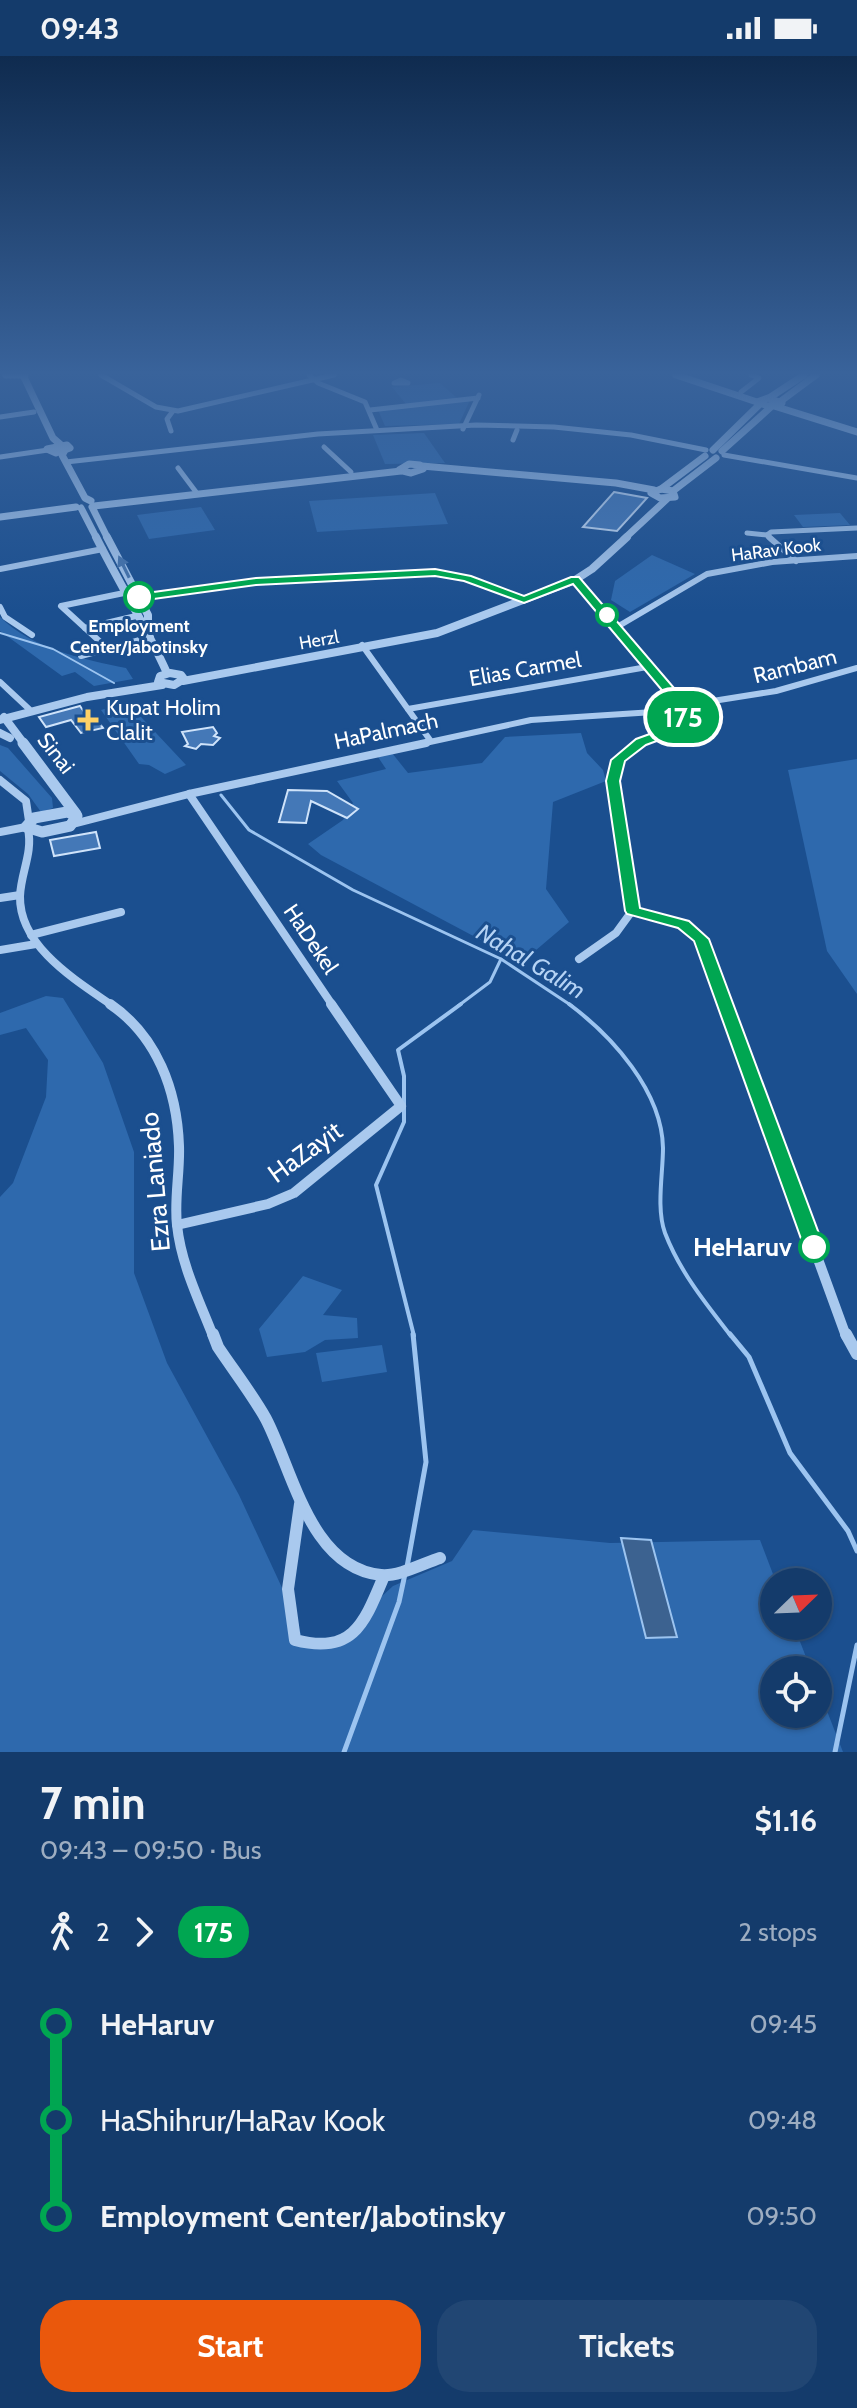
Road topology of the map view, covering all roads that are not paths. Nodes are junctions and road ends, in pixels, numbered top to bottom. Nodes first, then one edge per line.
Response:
1 (20, 454) edge
2 (52, 454) edge
3 (62, 454) edge
4 (151, 454) edge
5 (332, 454) edge
6 (710, 454) edge
7 (711, 454) edge
8 (719, 454) edge
9 (0, 457) edge
10 (68, 466) junction
11 (178, 468) dead end
12 (400, 469) junction
13 (351, 472) junction
14 (857, 478) edge
15 (673, 491) junction
16 (196, 492) junction
17 (656, 493) junction
18 (667, 499) junction
19 (93, 504) junction
20 (78, 505) junction
21 (0, 515) edge
22 (857, 528) edge
23 (747, 533) dead end
24 (767, 535) junction
25 (103, 549) junction
26 (857, 556) edge
27 (796, 561) junction
28 (0, 569) edge
29 (575, 580) junction
30 (124, 593) junction
31 (139, 597) junction
32 (524, 600) junction
33 (0, 607) edge
34 (136, 616) junction
35 (617, 627) junction
36 (85, 628) junction
37 (150, 633) junction
38 (32, 635) dead end
39 (363, 646) junction
40 (108, 649) junction
41 (81, 656) dead end
42 (647, 667) junction
43 (857, 668) edge
44 (848, 672) junction
45 (167, 673) junction
46 (857, 674) edge
47 (182, 678) junction
48 (0, 682) edge
49 (160, 682) junction
50 (679, 702) junction
51 (694, 704) junction
52 (29, 709) junction
53 (408, 709) junction
54 (669, 711) junction
55 (684, 717) junction
56 (2, 720) edge
57 (5, 736) edge
58 (430, 740) junction
59 (0, 780) edge
60 (189, 794) junction
61 (56, 813) junction
62 (75, 818) junction
63 (28, 825) junction
64 (0, 832) edge
65 (43, 832) junction
66 (31, 845) junction
67 (20, 895) junction
68 (0, 898) edge
69 (632, 911) junction
70 (121, 912) dead end
71 (33, 939) junction
72 (0, 950) edge
73 (579, 959) dead end
74 (401, 1106) joint
75 (177, 1225) junction
76 (857, 1354) edge
77 (300, 1503) junction
78 (440, 1558) dead end
79 (384, 1576) junction

1 - 9 street
2 - 20 street
3 - 10 street
4 - 10 street
5 - 13 street
6 - 17 street, Herzl
7 - 15 street, Herzl
8 - 14 street
10 - 19 street
11 - 16 street
12 - 13 street
12 - 17 street
12 - 19 street
13 - 16 street
15 - 17 street
15 - 18 street, Herzl
16 - 19 street
17 - 18 street
17 - 29 street, Herzl
18 - 29 street, Herzl
19 - 20 street
31 -> 19 street
20 - 21 street
20 - 25 street
22 - 24 street
23 - 24 street
24 - 27 street
25 - 28 street
25 - 30 street
26 - 27 street, HaRav Kook
27 - 35 street, HaRav Kook
29 - 32 street, Herzl
29 - 35 street
30 - 34 street
30 - 36 street
31 - 32 street
31 - 37 street
32 - 39 street, Herzl
33 - 38 street
34 - 36 street
34 - 37 street
35 - 42 street
36 - 40 street
37 - 40 street
37 - 45 street
39 - 47 street, Herzl
39 - 53 street
40 - 41 street
42 - 50 street
42 - 53 street, Elias Carmel
43 - 44 street, Rambam
44 - 46 street
44 - 51 street, Rambam
45 - 47 street
45 - 49 street
47 - 49 street, Herzl
48 - 52 street
49 - 52 street
49 - 56 street
50 - 51 street, Rambam
50 - 54 street
51 - 55 street
52 - 56 street
53 - 58 street
54 - 55 street
54 - 58 street, HaPalmach
55 - 69 street
56 - 57 street, Sinai
56 - 62 street, Sinai
57 - 61 street, Sinai
58 - 60 street, HaPalmach
59 - 63 street
60 - 62 street, HaPalmach
60 - 74 street, HaDekel
61 - 62 street
61 - 63 street
62 - 65 street
63 - 64 street
63 - 65 street
63 - 66 street
65 - 66 street
66 - 67 street
67 - 68 street
67 - 71 street
69 - 73 street
69 - 76 street
70 - 71 street
71 - 72 street
71 - 75 street, Ezra Laniado
74 - 75 street, HaZayit
75 - 77 street, Ezra Laniado
77 - 79 street, Ezra Laniado
77 - 79 street
78 - 79 street

